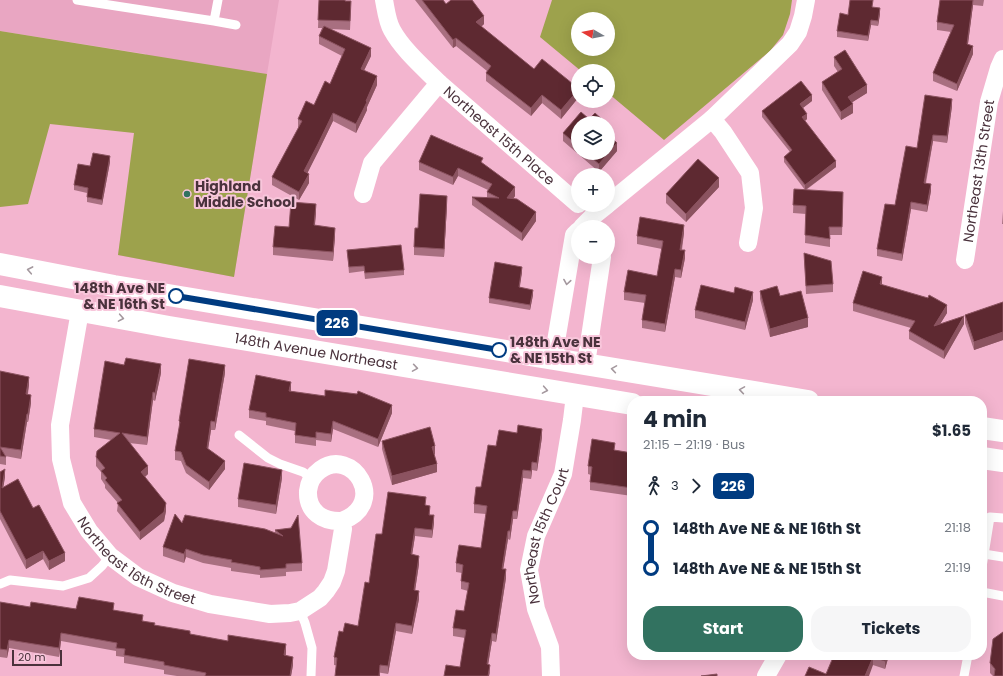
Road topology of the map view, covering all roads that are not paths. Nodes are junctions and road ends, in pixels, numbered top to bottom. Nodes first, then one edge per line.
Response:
1 (77, 0) edge
2 (218, 0) edge
3 (384, 0) edge
4 (806, 0) edge
5 (214, 21) junction
6 (236, 25) dead end
7 (1003, 59) edge
8 (439, 83) junction
9 (712, 119) junction
10 (363, 194) dead end
11 (615, 198) edge
12 (571, 199) edge
13 (600, 212) edge
14 (593, 220) edge
15 (748, 243) dead end
16 (571, 253) edge
17 (965, 260) dead end
18 (0, 264) edge
19 (601, 264) edge
20 (114, 286) junction
21 (0, 296) edge
22 (48, 305) junction
23 (80, 311) junction
24 (553, 359) junction
25 (586, 364) junction
26 (574, 395) junction
27 (778, 396) edge
28 (627, 403) edge
29 (987, 429) edge
30 (1003, 431) edge
31 (239, 435) dead end
32 (987, 459) edge
33 (1003, 461) edge
34 (312, 478) junction
35 (1003, 518) edge
36 (342, 521) junction
37 (987, 535) edge
38 (987, 554) edge
39 (110, 556) junction
40 (1003, 557) edge
41 (0, 584) edge
42 (987, 593) edge
43 (1003, 596) edge
44 (300, 611) junction
45 (775, 660) edge
46 (967, 660) edge
47 (311, 676) edge
48 (551, 676) edge
49 (766, 676) edge
50 (964, 676) edge

1 - 5 lane
2 - 5 lane
3 - 8 street
4 - 9 street
5 - 6 lane
7 - 17 street, Northeast 13th Street
8 - 10 street
8 - 12 street, Northeast 15th Place
9 - 11 street
9 - 15 street
13 - 14 street
16 -> 24 street
20 -> 18 main road
19 - 25 street
20 - 22 main road
20 - 24 main road
21 - 22 main road, 148th Avenue Northeast
22 - 23 main road, 148th Avenue Northeast
23 -> 26 main road, 148th Avenue Northeast
23 - 39 street, Northeast 16th Street
24 - 25 main road
27 -> 25 main road
26 - 28 main road, 148th Avenue Northeast
26 - 48 street, Northeast 15th Court
29 - 30 main road
31 - 34 lane
32 - 33 main road
34 - 36 street
34 - 36 street
35 - 37 lane
36 - 44 street, Northeast 16th Street
38 - 40 lane
39 - 41 lane
39 - 44 street, Northeast 16th Street
42 - 43 lane
44 - 47 lane
45 - 49 street
46 - 50 lane

